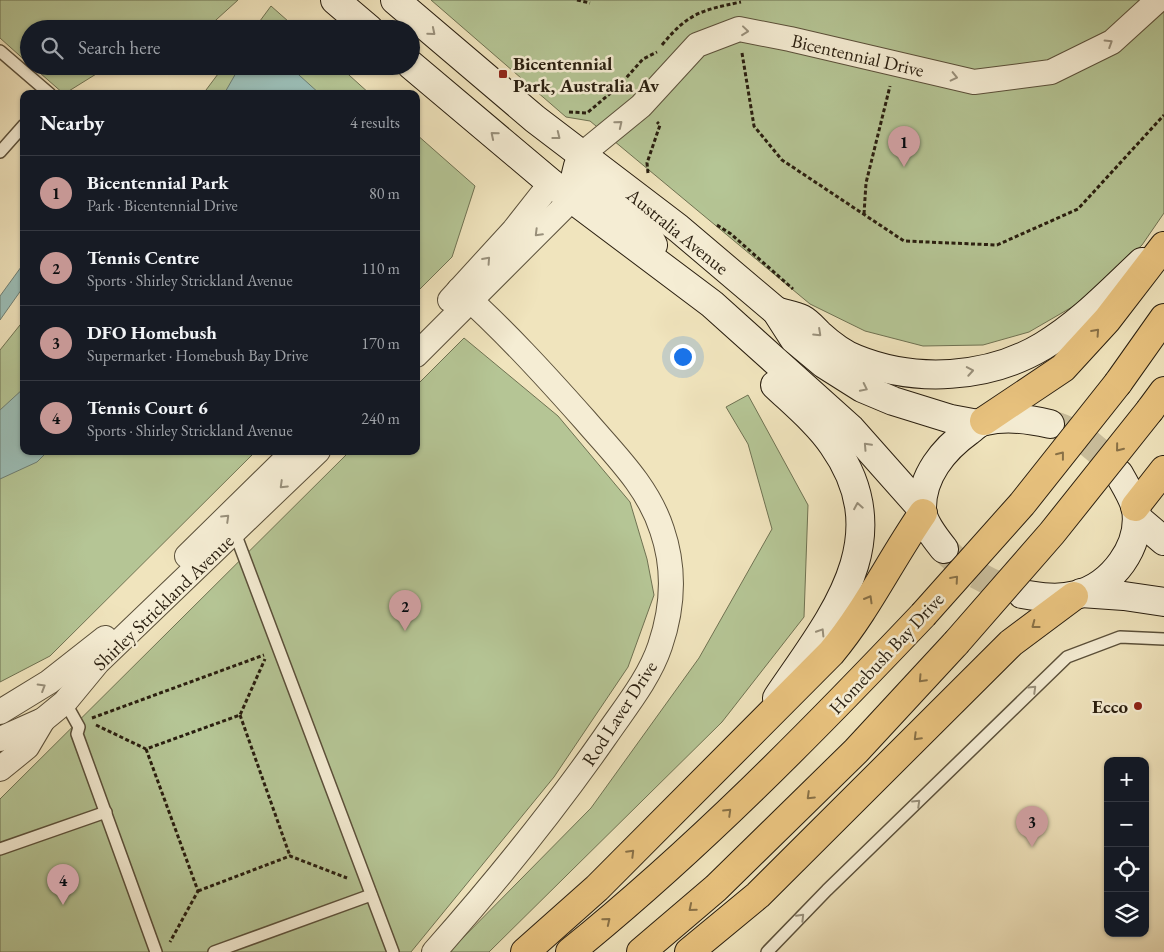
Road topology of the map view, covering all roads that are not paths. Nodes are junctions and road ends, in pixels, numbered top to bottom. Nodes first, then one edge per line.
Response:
1 (335, 0) edge
2 (395, 0) edge
3 (1158, 0) edge
4 (358, 20) edge
5 (419, 20) edge
6 (420, 21) edge
7 (0, 51) edge
8 (20, 68) edge
9 (420, 73) edge
10 (28, 75) edge
11 (45, 90) edge
12 (20, 130) edge
13 (0, 152) edge
14 (581, 155) junction
15 (562, 191) junction
16 (1164, 242) edge
17 (1164, 246) edge
18 (673, 277) junction
19 (465, 296) junction
20 (776, 312) junction
21 (1164, 318) edge
22 (420, 329) edge
23 (420, 349) edge
24 (1157, 401) edge
25 (981, 423) junction
26 (1050, 424) tunnel mouth
27 (290, 455) edge
28 (314, 455) edge
29 (1164, 470) edge
30 (1119, 474) tunnel mouth
31 (922, 511) junction
32 (1136, 512) junction
33 (235, 533) junction
34 (1164, 540) edge
35 (944, 549) tunnel mouth
36 (1022, 594) tunnel mouth
37 (1077, 594) junction
38 (1164, 602) edge
39 (1164, 639) edge
40 (64, 702) junction
41 (0, 712) edge
42 (43, 720) junction
43 (755, 730) junction
44 (0, 739) edge
45 (0, 769) edge
46 (106, 812) junction
47 (0, 849) edge
48 (370, 890) junction
49 (758, 895) junction
50 (156, 952) edge
51 (214, 952) edge
52 (393, 952) edge
53 (434, 952) edge
54 (525, 952) edge
55 (570, 952) edge
56 (641, 952) edge
57 (689, 952) edge
58 (713, 952) edge
59 (767, 952) edge

1 - 4 main road
2 -> 5 main road, Australia Avenue
14 -> 3 street, Bicentennial Drive
6 -> 14 main road, Australia Avenue
7 - 8 lane
15 -> 9 main road, Australia Avenue
10 - 11 lane
12 - 13 lane
14 - 18 main road
14 - 20 main road, Australia Avenue
15 - 18 main road, Australia Avenue
15 - 19 street
20 -> 16 main road
25 -> 17 highway
31 -> 18 main road, Australia Avenue
43 -> 18 main road
19 - 22 street
19 - 23 street
19 - 53 street, Rod Laver Drive
20 -> 25 main road, Australia Avenue
55 -> 21 highway, Homebush Bay Drive, bridge
24 -> 56 highway, bridge
25 - 26 main road, Australia Avenue
25 - 31 main road
41 -> 27 street, Shirley Strickland Avenue
28 -> 33 street, Shirley Strickland Avenue
29 - 32 highway
30 - 32 main road
31 - 35 main road, Australia Avenue
43 -> 31 highway
32 - 34 main road
32 - 37 main road
33 - 40 street, Shirley Strickland Avenue
33 - 48 lane
36 - 37 main road
37 - 38 main road
37 -> 49 highway
59 -> 39 lane
40 - 42 street, Shirley Strickland Avenue
40 - 46 lane
42 - 44 street, Shirley Strickland Avenue
42 - 45 street
54 -> 43 highway
46 - 47 lane
46 - 50 lane
48 - 51 lane
48 - 52 lane
49 - 57 highway
49 - 58 highway

